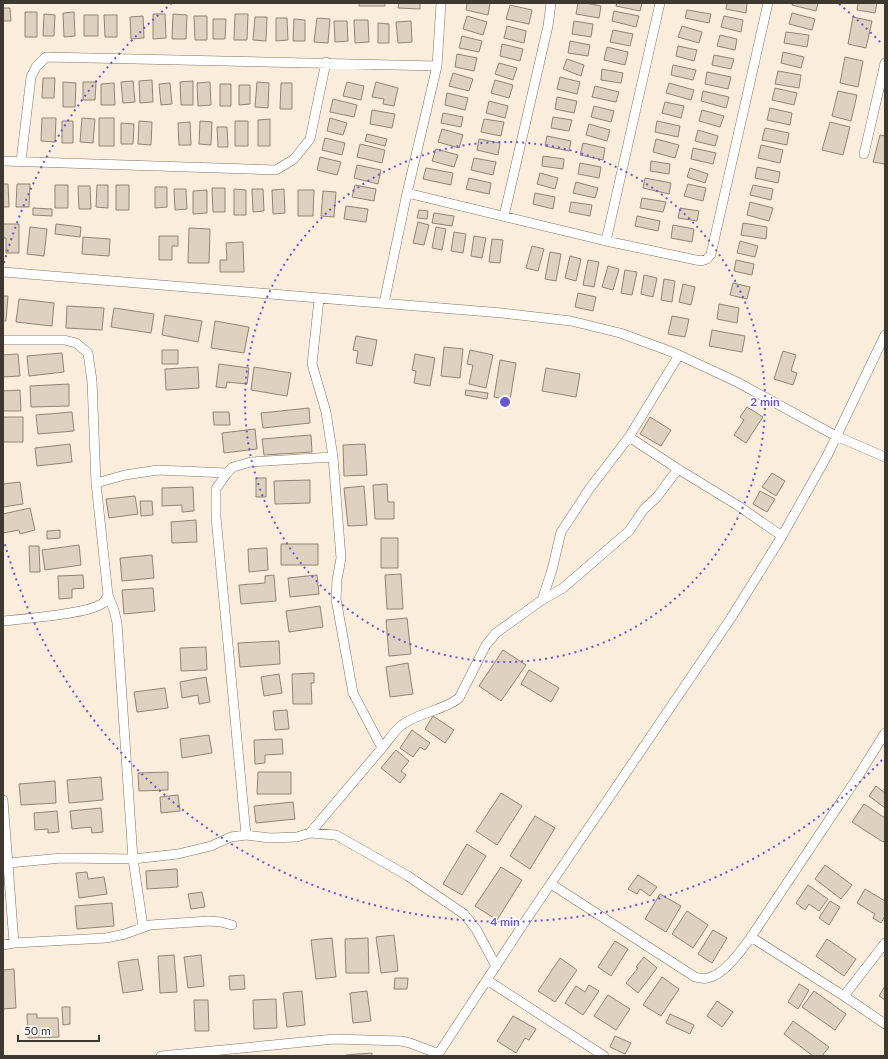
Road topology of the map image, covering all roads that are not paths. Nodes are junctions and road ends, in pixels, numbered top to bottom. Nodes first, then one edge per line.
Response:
1 (441, 3) edge
2 (551, 3) edge
3 (660, 3) edge
4 (768, 3) edge
5 (326, 62) junction
6 (885, 63) edge
7 (437, 66) junction
8 (864, 154) dead end
9 (3, 161) edge
10 (21, 161) junction
11 (407, 193) junction
12 (504, 216) junction
13 (606, 241) junction
14 (3, 272) edge
15 (319, 299) junction
16 (384, 303) junction
17 (885, 335) edge
18 (3, 340) edge
19 (679, 355) junction
20 (836, 436) junction
21 (630, 437) junction
22 (333, 457) junction
23 (885, 457) edge
24 (678, 469) junction
25 (227, 473) junction
26 (96, 483) junction
27 (782, 536) junction
28 (108, 595) junction
29 (542, 600) junction
30 (3, 621) edge
31 (885, 733) edge
32 (382, 748) junction
33 (3, 800) edge
34 (310, 833) junction
35 (246, 835) junction
36 (5, 837) edge
37 (133, 859) junction
38 (8, 863) junction
39 (551, 884) junction
40 (232, 925) dead end
41 (143, 927) junction
42 (751, 937) junction
43 (14, 943) junction
44 (885, 943) edge
45 (3, 945) edge
46 (496, 966) junction
47 (487, 980) junction
48 (844, 996) junction
49 (885, 1024) edge
50 (438, 1055) edge
51 (161, 1056) edge
52 (604, 1056) edge

1 - 7 street
2 - 12 street
3 - 13 street
4 - 13 street
5 - 7 street
5 - 10 street
5 - 10 street
6 - 8 street
7 - 11 street
9 - 10 street
11 - 12 street
11 - 16 street
12 - 13 street
14 - 15 street
15 - 16 street
15 - 22 street
16 - 19 street
17 - 20 street
18 - 26 street
19 - 20 street
19 - 21 street
20 - 23 street
20 - 27 street
21 - 24 street
21 - 29 street
22 - 25 street
22 - 32 street
24 - 27 street
24 - 29 street
25 - 26 street
25 - 35 street
26 - 28 street
27 - 39 street
28 - 30 street
28 - 37 street
29 - 32 street
31 - 42 street
32 - 34 street
33 - 36 street
34 - 35 street
34 - 46 street
35 - 37 street
36 - 38 street
37 - 38 street
37 - 41 street
38 - 43 street
39 - 42 street
39 - 46 street
40 - 41 street
41 - 43 street
42 - 48 street
43 - 45 street
44 - 48 street
46 - 47 street
47 - 50 street
47 - 52 street
48 - 49 street
50 - 51 street

